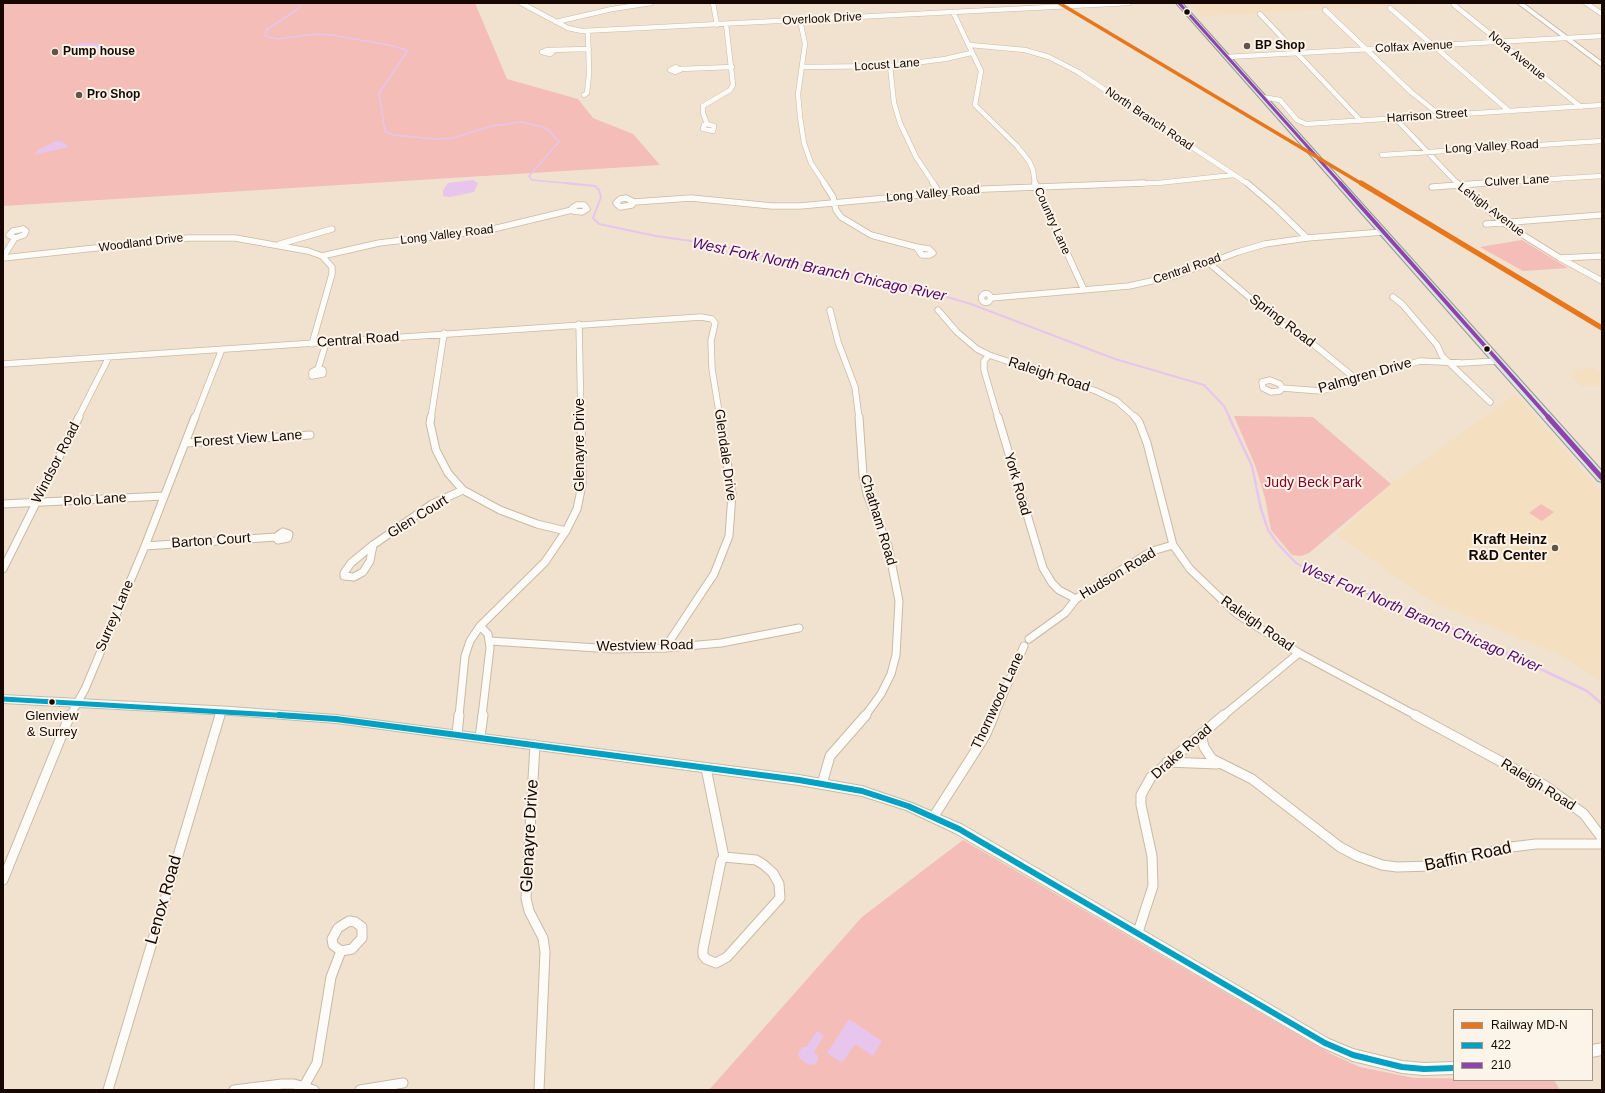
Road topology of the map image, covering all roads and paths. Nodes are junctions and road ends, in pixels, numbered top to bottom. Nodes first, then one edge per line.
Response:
1 (521, 3) edge
2 (651, 3) edge
3 (712, 3) edge
4 (1031, 3) edge
5 (1129, 3) edge
6 (1179, 3) edge
7 (1520, 3) edge
8 (1586, 3) edge
9 (631, 4) edge
10 (1454, 5) dead end
11 (1039, 7) junction
12 (1390, 8) dead end
13 (1325, 10) dead end
14 (953, 12) junction
15 (1260, 14) dead end
16 (1602, 14) edge
17 (800, 20) junction
18 (556, 22) junction
19 (726, 24) junction
20 (717, 25) junction
21 (588, 31) junction
22 (1602, 36) edge
23 (1567, 38) junction
24 (1500, 42) junction
25 (970, 45) junction
26 (1434, 46) junction
27 (589, 49) junction
28 (1366, 50) junction
29 (554, 51) dead end
30 (971, 53) junction
31 (1298, 54) junction
32 (1227, 57) junction
33 (1602, 65) edge
34 (890, 66) junction
35 (732, 67) junction
36 (803, 67) junction
37 (680, 69) dead end
38 (584, 95) dead end
39 (1262, 97) junction
40 (1602, 105) edge
41 (1581, 107) junction
42 (1509, 111) junction
43 (1441, 116) junction
44 (1395, 118) junction
45 (1361, 121) junction
46 (707, 124) dead end
47 (1602, 141) edge
48 (1424, 151) junction
49 (1382, 155) dead end
50 (1233, 175) junction
51 (1602, 176) edge
52 (1457, 184) junction
53 (1035, 186) junction
54 (1432, 187) dead end
55 (939, 194) junction
56 (634, 202) dead end
57 (836, 203) junction
58 (572, 210) dead end
59 (1602, 215) edge
60 (1502, 222) junction
61 (1486, 224) dead end
62 (332, 228) dead end
63 (1383, 232) junction
64 (15, 238) dead end
65 (1307, 238) junction
66 (278, 245) junction
67 (916, 247) dead end
68 (322, 256) junction
69 (1602, 256) edge
70 (3, 258) edge
71 (1560, 258) junction
72 (1209, 263) junction
73 (1602, 281) edge
74 (1084, 290) junction
75 (1393, 297) dead end
76 (991, 298) dead end
77 (830, 310) dead end
78 (938, 310) dead end
79 (712, 319) joint
80 (579, 324) junction
81 (444, 333) junction
82 (326, 343) junction
83 (312, 344) junction
84 (222, 349) junction
85 (989, 355) junction
86 (109, 357) junction
87 (1496, 361) junction
88 (1450, 363) junction
89 (3, 364) edge
90 (318, 369) dead end
91 (1356, 379) junction
92 (1282, 388) dead end
93 (1490, 402) dead end
94 (310, 435) dead end
95 (186, 444) junction
96 (1602, 478) edge
97 (463, 490) junction
98 (164, 496) junction
99 (36, 503) junction
100 (3, 504) edge
101 (566, 531) junction
102 (276, 537) dead end
103 (373, 545) junction
104 (1172, 545) junction
105 (145, 546) junction
106 (3, 569) edge
107 (1076, 599) junction
108 (480, 626) junction
109 (799, 628) dead end
110 (1029, 639) dead end
111 (490, 640) junction
112 (1024, 646) dead end
113 (665, 648) junction
114 (1299, 653) junction
115 (3, 700) edge
116 (77, 703) junction
117 (221, 710) junction
118 (456, 734) junction
119 (1201, 734) junction
120 (480, 737) junction
121 (535, 745) junction
122 (1167, 762) junction
123 (1220, 764) junction
124 (706, 768) junction
125 (822, 784) junction
126 (934, 816) junction
127 (1602, 838) edge
128 (1602, 844) edge
129 (724, 857) junction
130 (3, 880) edge
131 (1138, 932) junction
132 (341, 951) dead end
133 (1453, 1068) edge
134 (402, 1083) dead end
135 (304, 1086) junction
136 (108, 1090) edge
137 (234, 1090) edge
138 (314, 1090) edge
139 (360, 1090) edge
140 (539, 1090) edge

1 - 18 street, Overlook Drive
2 - 9 street
3 - 20 street
4 - 11 street
5 - 11 street, Overlook Drive
6 - 32 main road
7 - 23 main road
8 - 16 street
9 - 18 street
10 - 24 street, Nora Avenue
11 - 14 street, Overlook Drive
12 - 26 street
13 - 28 street
14 - 17 street, Overlook Drive
14 - 25 street, Country Lane
15 - 31 street
17 - 19 street, Overlook Drive
17 - 36 street
18 - 21 street, Overlook Drive
19 - 20 street, Overlook Drive
19 - 35 street
20 - 21 street, Overlook Drive
21 - 27 street
22 - 23 street, Colfax Avenue
23 - 24 street, Colfax Avenue
23 - 33 main road
24 - 26 street, Colfax Avenue
24 - 41 street, Nora Avenue
25 - 30 street, Country Lane
25 - 50 street, North Branch Road
26 - 28 street, Colfax Avenue
26 - 42 street
27 - 29 street
27 - 38 street
28 - 31 street, Colfax Avenue
28 - 43 street
30 - 34 street, Locust Lane
30 - 53 street, Country Lane
31 - 32 street, Colfax Avenue
31 - 45 street
32 - 39 main road
34 - 36 street, Locust Lane
34 - 55 street
35 - 37 street
35 - 46 street
36 - 57 street
39 - 45 street, Harrison Street
39 - 63 main road
40 - 41 street, Harrison Street
41 - 42 street, Harrison Street
42 - 43 street, Harrison Street
43 - 44 street, Harrison Street
44 - 45 street, Harrison Street
44 - 48 street, Lehigh Avenue
47 - 48 street, Long Valley Road
48 - 49 street, Long Valley Road
48 - 52 street, Lehigh Avenue
50 - 53 street, Long Valley Road
50 - 65 street, North Branch Road
51 - 52 street, Culver Lane
52 - 54 street, Culver Lane
52 - 60 street, Lehigh Avenue
53 - 55 street, Long Valley Road
53 - 74 street, Country Lane
55 - 57 street, Long Valley Road
56 - 57 street, Long Valley Road
57 - 67 street
58 - 68 street, Long Valley Road
59 - 60 street
60 - 61 street
60 - 71 street, Lehigh Avenue
62 - 66 street, Woodland Drive
63 - 65 street, Central Road
63 - 87 main road
64 - 70 street
65 - 72 street, Central Road
66 - 68 street, Woodland Drive
66 - 70 street, Woodland Drive
68 - 83 street
69 - 71 street
71 - 73 street, Lehigh Avenue
72 - 74 street, Central Road
72 - 91 street, Spring Road
74 - 76 street, Central Road
75 - 88 street
77 - 125 street, Chatham Road
78 - 85 street, Raleigh Road
79 - 80 street, Central Road
79 - 113 street, Glendale Drive
80 - 81 street, Central Road
80 - 101 street, Glenayre Drive
81 - 82 street, Central Road
81 - 97 street
82 - 83 street, Central Road
82 - 90 street
83 - 84 street, Central Road
84 - 86 street, Central Road
84 - 95 street, Surrey Lane
85 - 104 street, Raleigh Road
85 - 107 street, York Road
86 - 89 street, Central Road
86 - 99 street, Windsor Road
87 - 88 street, Palmgren Drive
87 - 96 main road
88 - 91 street, Palmgren Drive
88 - 93 street
91 - 92 street, Palmgren Drive
94 - 95 street, Forest View Lane
95 - 98 street, Surrey Lane
97 - 101 street
97 - 103 street, Glen Court
98 - 99 street, Polo Lane
98 - 105 street, Surrey Lane
99 - 100 street, Polo Lane
99 - 106 street, Windsor Road
101 - 108 street, Glenayre Drive
102 - 105 street, Barton Court
103 - 103 street, Glen Court
104 - 107 street, Hudson Road
104 - 114 street, Raleigh Road
105 - 116 street, Surrey Lane
107 - 110 street, Hudson Road
108 - 111 street
108 - 118 street, Glenayre Drive
109 - 113 street, Westview Road
111 - 113 street, Westview Road
111 - 120 street
112 - 126 street, Thornwood Lane
114 - 119 street, Drake Road
114 - 127 street, Raleigh Road
115 - 116 main road
116 - 117 main road
116 - 130 street, Surrey Lane
117 - 118 main road
117 - 136 street, Lenox Road
118 - 120 main road
119 - 122 street, Drake Road
119 - 123 street, Baffin Road
120 - 121 main road
121 - 124 main road
121 - 140 street, Glenayre Drive
122 - 123 street, Baffin Road
122 - 131 street, Drake Road
123 - 128 street, Baffin Road
124 - 125 main road
124 - 129 street
125 - 126 main road
126 - 131 main road
129 - 129 street
131 - 133 main road
132 - 135 street
134 - 139 street
135 - 137 street
135 - 138 street

